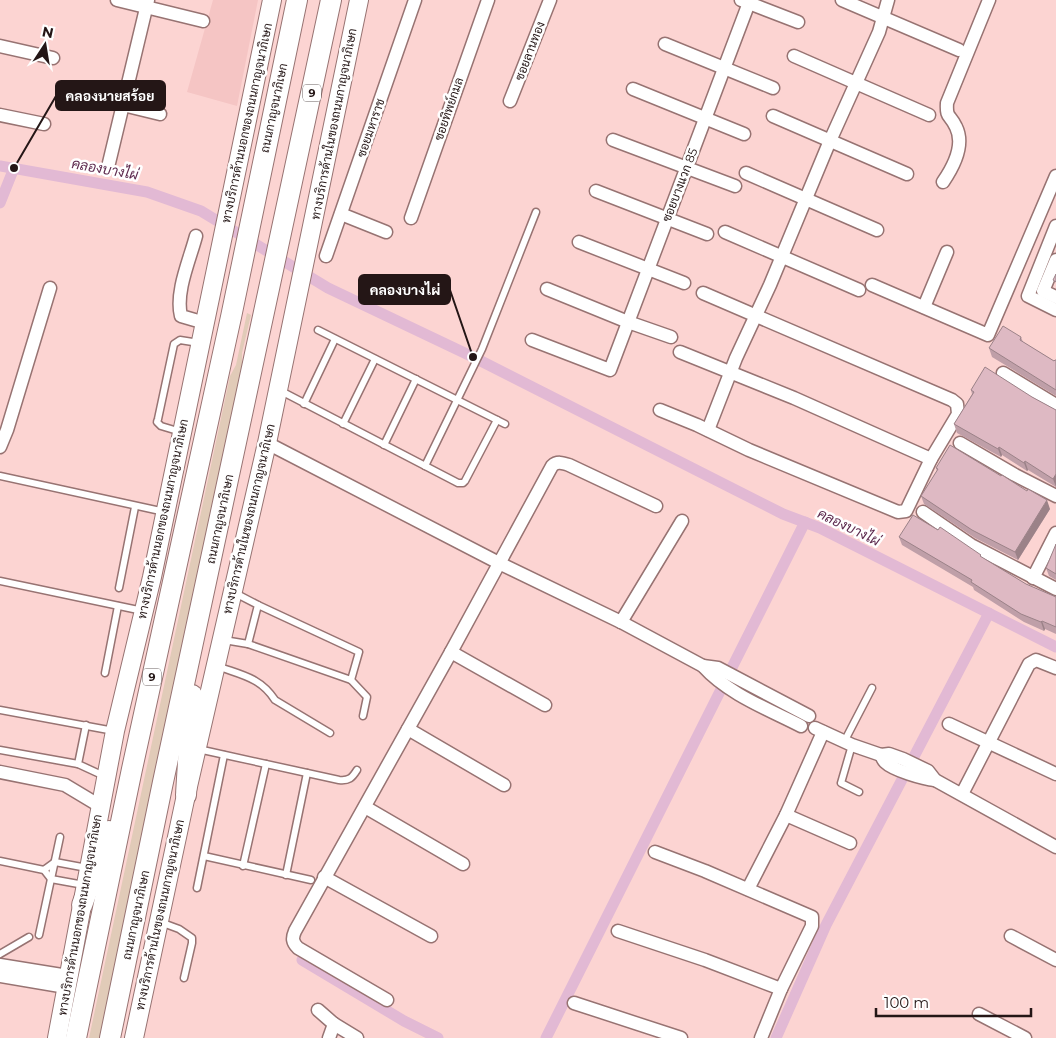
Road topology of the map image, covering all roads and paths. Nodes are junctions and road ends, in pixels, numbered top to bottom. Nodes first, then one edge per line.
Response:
1 (117, 0) edge
2 (272, 0) edge
3 (297, 0) edge
4 (331, 0) edge
5 (359, 0) edge
6 (415, 0) edge
7 (488, 0) edge
8 (550, 0) edge
9 (842, 0) edge
10 (888, 0) edge
11 (989, 0) edge
12 (747, 1) edge
13 (147, 4) edge
14 (884, 18) junction
15 (203, 21) dead end
16 (798, 22) dead end
17 (665, 44) dead end
18 (0, 46) edge
19 (959, 50) dead end
20 (794, 56) dead end
21 (54, 58) dead end
22 (724, 69) junction
23 (856, 83) junction
24 (773, 88) dead end
25 (633, 89) dead end
26 (510, 101) dead end
27 (123, 105) junction
28 (160, 114) dead end
29 (0, 115) edge
30 (930, 115) dead end
31 (773, 116) dead end
32 (705, 118) junction
33 (44, 124) dead end
34 (744, 134) dead end
35 (613, 140) dead end
36 (830, 140) junction
37 (109, 163) dead end
38 (686, 168) junction
39 (746, 174) dead end
40 (907, 174) dead end
41 (1056, 176) edge
42 (943, 182) dead end
43 (735, 186) dead end
44 (596, 191) dead end
45 (805, 199) junction
46 (536, 212) dead end
47 (341, 214) junction
48 (411, 218) dead end
49 (667, 219) junction
50 (1056, 226) edge
51 (877, 230) dead end
52 (386, 232) dead end
53 (725, 232) dead end
54 (707, 234) dead end
55 (196, 236) dead end
56 (579, 242) dead end
57 (947, 252) dead end
58 (326, 256) dead end
59 (782, 256) junction
60 (1056, 260) edge
61 (647, 270) junction
62 (684, 283) dead end
63 (872, 285) dead end
64 (50, 288) dead end
65 (547, 289) dead end
66 (859, 290) dead end
67 (703, 293) dead end
68 (1056, 297) edge
69 (924, 307) junction
70 (1056, 310) edge
71 (756, 316) junction
72 (628, 322) junction
73 (204, 323) junction
74 (318, 330) dead end
75 (671, 338) dead end
76 (335, 339) junction
77 (532, 340) dead end
78 (200, 343) junction
79 (680, 352) dead end
80 (375, 359) junction
81 (730, 372) junction
82 (1003, 373) dead end
83 (416, 379) junction
84 (278, 390) junction
85 (458, 400) junction
86 (304, 404) junction
87 (1056, 405) edge
88 (660, 410) dead end
89 (497, 420) junction
90 (343, 424) junction
91 (505, 424) dead end
92 (708, 430) junction
93 (182, 432) junction
94 (267, 443) junction
95 (960, 443) dead end
96 (384, 445) junction
97 (0, 447) edge
98 (930, 459) junction
99 (425, 466) junction
100 (0, 476) edge
101 (1056, 496) edge
102 (656, 506) dead end
103 (135, 507) junction
104 (165, 512) junction
105 (922, 512) dead end
106 (682, 521) dead end
107 (1056, 533) edge
108 (499, 563) junction
109 (1032, 578) junction
110 (0, 581) edge
111 (119, 588) dead end
112 (1056, 589) edge
113 (232, 591) junction
114 (258, 605) junction
115 (118, 606) junction
116 (144, 611) junction
117 (622, 622) junction
118 (196, 633) junction
119 (222, 640) junction
120 (248, 644) junction
121 (451, 652) junction
122 (216, 666) junction
123 (1056, 668) edge
124 (105, 673) dead end
125 (351, 680) junction
126 (872, 688) dead end
127 (545, 705) dead end
128 (0, 710) edge
129 (362, 716) dead end
130 (949, 724) dead end
131 (86, 725) junction
132 (408, 729) junction
133 (819, 730) junction
134 (115, 732) junction
135 (330, 733) dead end
136 (989, 743) junction
137 (848, 744) junction
138 (197, 749) junction
139 (0, 750) edge
140 (224, 755) junction
141 (78, 764) junction
142 (266, 764) junction
143 (132, 769) junction
144 (357, 770) dead end
145 (0, 772) edge
146 (307, 773) junction
147 (1056, 774) edge
148 (106, 777) junction
149 (504, 785) dead end
150 (859, 792) dead end
151 (962, 794) junction
152 (186, 795) junction
153 (100, 806) junction
154 (365, 807) junction
155 (786, 815) junction
156 (60, 837) dead end
157 (850, 843) dead end
158 (1056, 847) edge
159 (655, 852) dead end
160 (204, 856) junction
161 (0, 861) edge
162 (55, 862) junction
163 (463, 864) dead end
164 (243, 866) junction
165 (44, 870) junction
166 (286, 874) junction
167 (324, 877) junction
168 (51, 879) junction
169 (311, 880) dead end
170 (85, 886) junction
171 (197, 888) dead end
172 (748, 889) junction
173 (159, 922) junction
174 (618, 931) dead end
175 (40, 936) dead end
176 (431, 936) dead end
177 (1011, 936) dead end
178 (29, 938) dead end
179 (0, 954) edge
180 (1056, 960) edge
181 (0, 965) edge
182 (0, 976) edge
183 (184, 978) dead end
184 (67, 981) junction
185 (781, 989) junction
186 (387, 1000) dead end
187 (574, 1003) dead end
188 (318, 1010) dead end
189 (978, 1014) dead end
190 (334, 1024) junction
191 (57, 1038) edge
192 (76, 1038) edge
193 (110, 1038) edge
194 (134, 1038) edge
195 (329, 1038) edge
196 (357, 1038) edge
197 (681, 1038) edge
198 (761, 1038) edge
199 (1025, 1038) edge

1 - 13 street
2 - 73 main road, ทางบริการด้านนอกของถนนกาญจนาภิเษก
3 - 143 highway, ถนนกาญจนาภิเษก / 9
4 - 118 highway, ถนนกาญจนาภิเษก / 9
5 - 84 main road, ทางบริการด้านในของถนนกาญจนาภิเษก
6 - 47 street, ซอยมหาราช
7 - 48 street, ซอยทิพย์กมล
8 - 26 street, ซอยลานทอง
9 - 14 street
10 - 14 street
11 - 42 street
12 - 16 street
12 - 22 street, ซอยบางแวก 85
13 - 15 street
13 - 27 street
14 - 19 street
14 - 23 street
17 - 22 street
18 - 21 street
20 - 23 street
22 - 24 street
22 - 32 street, ซอยบางแวก 85
23 - 30 street
23 - 36 street
25 - 32 street
27 - 28 street
27 - 37 street
29 - 33 street
31 - 36 street
32 - 34 street
32 - 38 street, ซอยบางแวก 85
35 - 38 street
36 - 40 street
36 - 45 street
38 - 43 street
38 - 49 street, ซอยบางแวก 85
39 - 45 street
41 - 69 street
44 - 49 street
45 - 51 street
45 - 59 street
46 - 85 lane
47 - 52 street
47 - 58 street, ซอยมหาราช
49 - 54 street
49 - 61 street, ซอยบางแวก 85
50 - 70 street
53 - 59 street
55 - 73 street
56 - 61 street
57 - 69 street
59 - 66 street
59 - 71 street
60 - 68 street
61 - 62 street
61 - 72 street, ซอยบางแวก 85
63 - 69 street
64 - 97 street
65 - 72 street
67 - 71 street
71 - 81 street
71 - 98 street
72 - 75 street
72 - 77 street, ซอยบางแวก 85
73 - 78 main road, ทางบริการด้านนอกของถนนกาญจนาภิเษก
74 - 76 lane
76 - 80 lane
76 - 86 lane
78 - 93 main road, ทางบริการด้านนอกของถนนกาญจนาภิเษก
78 - 93 lane
79 - 81 street
80 - 83 lane
80 - 90 lane
81 - 92 street
81 - 98 street
82 - 87 street
83 - 85 lane
83 - 96 lane
84 - 86 lane
84 - 94 main road, ทางบริการด้านในของถนนกาญจนาภิเษก
85 - 89 lane
85 - 99 lane
86 - 90 lane
88 - 92 street
89 - 91 lane
89 - 99 lane
90 - 96 lane
92 - 98 street
93 - 104 main road, ทางบริการด้านนอกของถนนกาญจนาภิเษก
94 - 108 street
94 - 113 main road, ทางบริการด้านในของถนนกาญจนาภิเษก
95 - 101 street
96 - 99 lane
100 - 103 lane
102 - 108 street
103 - 104 lane
103 - 111 lane
104 - 116 main road, ทางบริการด้านนอกของถนนกาญจนาภิเษก
105 - 109 street
106 - 117 street
107 - 109 street
108 - 117 street
108 - 121 street
109 - 112 street
110 - 115 lane
113 - 114 lane
113 - 119 main road, ทางบริการด้านในของถนนกาญจนาภิเษก
114 - 120 lane
114 - 125 lane
115 - 116 lane
115 - 124 lane
116 - 134 main road, ทางบริการด้านนอกของถนนกาญจนาภิเษก
117 - 133 street
118 - 152 highway
118 - 193 highway, ถนนกาญจนาภิเษก / 9
119 - 120 lane
119 - 122 main road, ทางบริการด้านในของถนนกาญจนาภิเษก
120 - 125 lane
121 - 127 street
121 - 132 street
122 - 135 lane
122 - 138 main road, ทางบริการด้านในของถนนกาญจนาภิเษก
123 - 136 street
125 - 129 lane
126 - 137 lane
128 - 131 lane
130 - 136 street
131 - 134 lane
131 - 141 lane
132 - 149 street
132 - 154 street
133 - 137 street
133 - 155 street
134 - 148 main road, ทางบริการด้านนอกของถนนกาญจนาภิเษก
136 - 147 street
136 - 151 street
137 - 150 lane
137 - 151 street
138 - 140 lane
138 - 152 main road, ทางบริการด้านในของถนนกาญจนาภิเษก
139 - 141 lane
140 - 142 lane
140 - 160 lane
141 - 148 lane
142 - 146 lane
142 - 164 lane
143 - 170 highway
143 - 192 highway, ถนนกาญจนาภิเษก / 9
144 - 146 lane
145 - 153 street
146 - 166 lane
148 - 153 main road, ทางบริการด้านนอกของถนนกาญจนาภิเษก
151 - 158 street
152 - 173 main road, ทางบริการด้านในของถนนกาญจนาภิเษก
153 - 170 main road, ทางบริการด้านนอกของถนนกาญจนาภิเษก
154 - 163 street
154 - 167 street
155 - 157 street
155 - 172 street
156 - 162 lane
159 - 172 street
160 - 164 lane
160 - 171 lane
161 - 165 lane
162 - 165 lane
162 - 168 lane
162 - 170 lane
164 - 166 lane
165 - 168 lane
166 - 169 lane
167 - 176 street
167 - 186 street
168 - 170 lane
168 - 175 lane
170 - 184 main road, ทางบริการด้านนอกของถนนกาญจนาภิเษก
172 - 185 street
173 - 183 lane
173 - 194 main road, ทางบริการด้านในของถนนกาญจนาภิเษก
174 - 185 street
177 - 180 street
178 - 179 lane
181 - 184 street
182 - 184 street
184 - 191 main road, ทางบริการด้านนอกของถนนกาญจนาภิเษก
185 - 198 street
187 - 197 street
188 - 190 street
189 - 199 street
190 - 195 street
190 - 196 street

